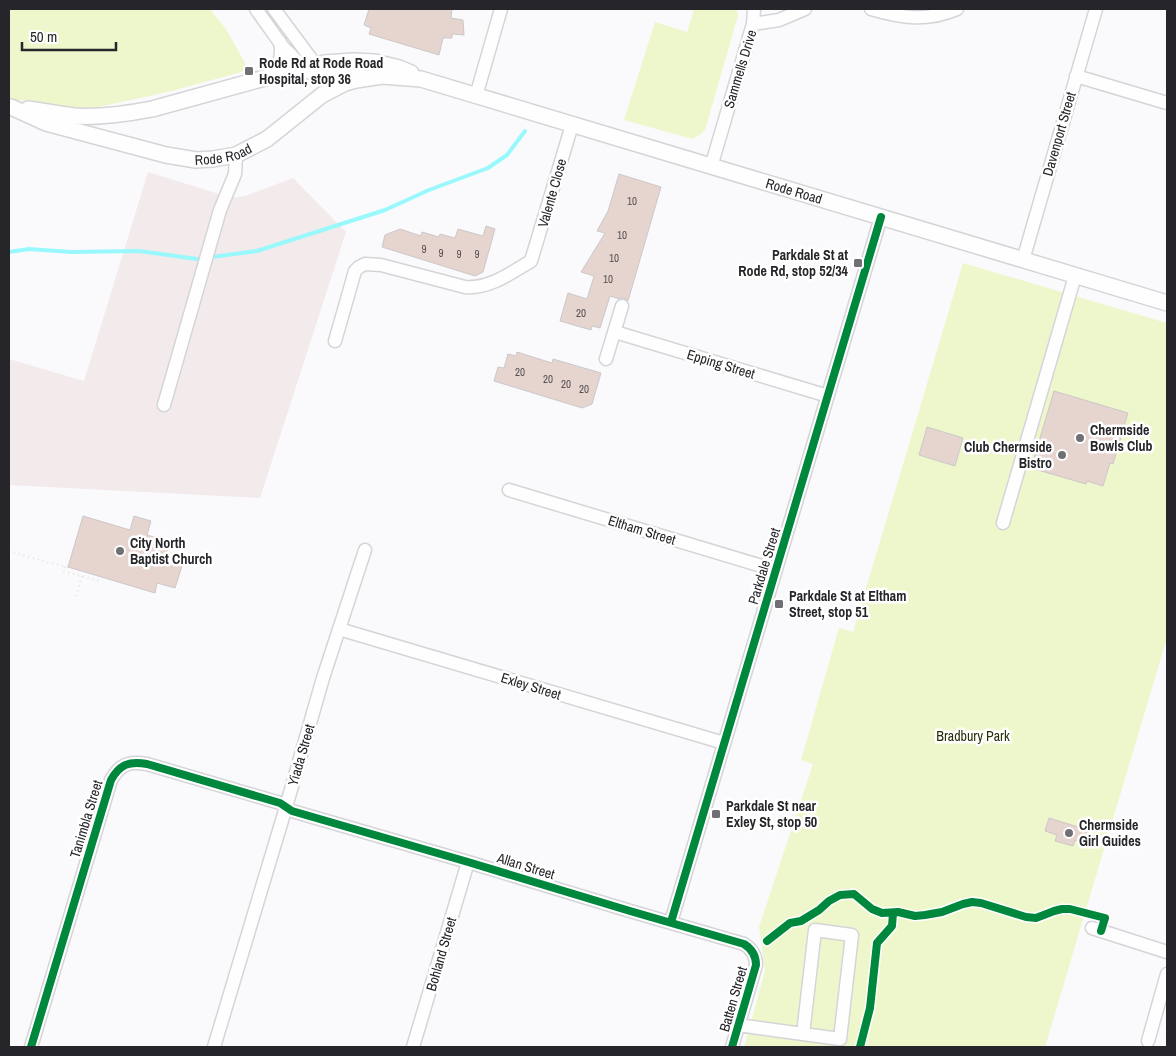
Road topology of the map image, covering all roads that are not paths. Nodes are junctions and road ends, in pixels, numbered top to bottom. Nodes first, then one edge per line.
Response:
1 (256, 9) edge
2 (274, 9) edge
3 (501, 9) edge
4 (754, 9) edge
5 (805, 9) edge
6 (871, 9) edge
7 (957, 9) edge
8 (1096, 9) edge
9 (753, 24) junction
10 (280, 42) junction
11 (311, 69) junction
12 (272, 76) junction
13 (382, 76) junction
14 (1076, 76) junction
15 (422, 79) junction
16 (476, 96) junction
17 (1167, 103) edge
18 (10, 107) edge
19 (295, 117) junction
20 (572, 124) junction
21 (236, 155) junction
22 (711, 167) junction
23 (881, 217) junction
24 (1023, 260) junction
25 (1075, 276) junction
26 (1167, 303) edge
27 (622, 306) dead end
28 (615, 332) junction
29 (334, 342) dead end
30 (606, 359) dead end
31 (828, 396) junction
32 (164, 405) dead end
33 (510, 490) dead end
34 (1003, 523) dead end
35 (365, 550) dead end
36 (776, 570) junction
37 (339, 629) junction
38 (724, 743) junction
39 (286, 807) junction
40 (468, 862) junction
41 (671, 922) junction
42 (1092, 928) dead end
43 (1167, 952) edge
44 (755, 956) joint
45 (1167, 974) edge
46 (738, 1026) junction
47 (803, 1034) junction
48 (1148, 1041) dead end
49 (31, 1047) edge
50 (214, 1047) edge
51 (413, 1047) edge
52 (732, 1047) edge

1 - 10 street
2 - 11 street
3 - 16 street
4 - 9 street
5 - 9 street, Sammells Drive
6 - 7 street
8 - 14 street, Davenport Street
9 - 22 street, Sammells Drive
10 - 11 street
10 - 12 street
11 - 12 main road, Rode Road
11 - 13 main road
11 - 15 main road, Rode Road
11 - 19 main road
12 - 18 main road, Rode Road
13 - 15 main road, Rode Road
13 - 19 main road, Rode Road
14 - 17 street
14 - 24 street, Davenport Street
15 - 16 main road, Rode Road
16 - 20 main road, Rode Road
18 - 21 main road, Rode Road
19 - 21 main road, Rode Road
20 - 22 main road, Rode Road
20 - 29 street, Valente Close
21 - 32 street
22 - 23 main road, Rode Road
23 - 24 main road, Rode Road
23 - 31 street, Parkdale Street
24 - 25 main road, Rode Road
25 - 26 main road, Rode Road
25 - 34 street
27 - 28 street
28 - 30 street
28 - 31 street, Epping Street
31 - 36 street, Parkdale Street
33 - 36 street, Eltham Street
35 - 37 street, Yiada Street
36 - 38 street, Parkdale Street
37 - 38 street, Exley Street
37 - 39 street, Yiada Street
38 - 41 street, Parkdale Street
39 - 40 street, Allan Street
39 - 49 street, Tanimbla Street
39 - 50 street, Yiada Street
40 - 41 street, Allan Street
40 - 51 street, Bohland Street
41 - 44 street, Allan Street
42 - 43 street
44 - 46 street, Batten Street
45 - 48 street
46 - 47 street
46 - 52 street, Batten Street
47 - 47 street

